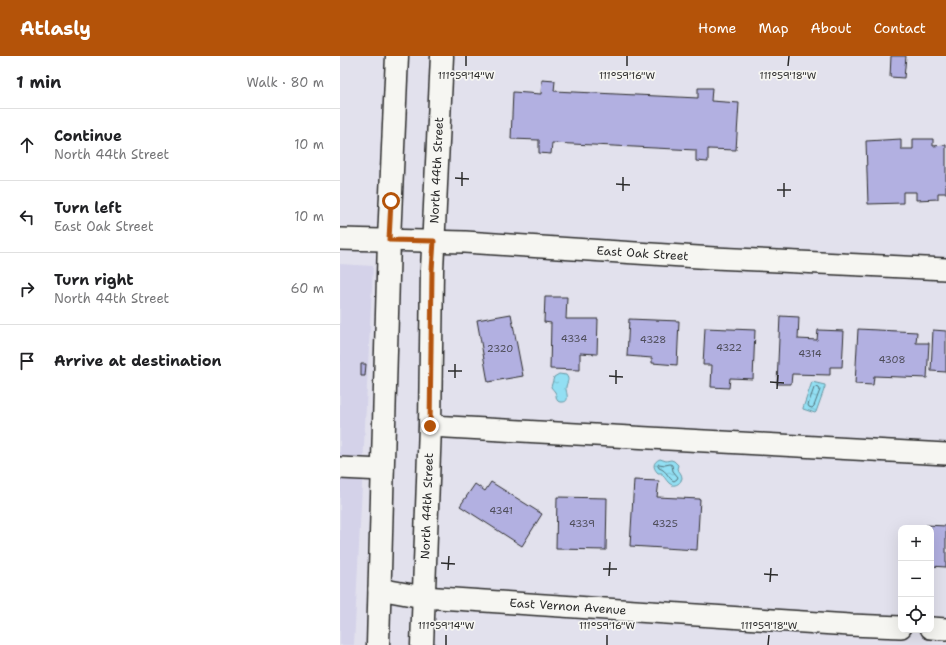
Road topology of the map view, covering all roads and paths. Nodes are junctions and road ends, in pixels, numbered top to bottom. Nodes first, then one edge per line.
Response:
1 (397, 56) edge
2 (442, 56) edge
3 (340, 239) edge
4 (389, 240) junction
5 (434, 241) junction
6 (946, 269) edge
7 (430, 426) junction
8 (946, 454) edge
9 (340, 468) edge
10 (383, 470) junction
11 (379, 589) junction
12 (423, 597) junction
13 (898, 627) edge
14 (934, 628) edge
15 (946, 629) edge
16 (378, 645) edge
17 (422, 645) edge

1 - 4 main road
2 - 5 main road, North 44th Street
3 - 4 street, East Oak Street
4 - 5 street, East Oak Street
4 - 10 main road
5 - 6 street, East Oak Street
5 - 7 main road, North 44th Street
7 - 8 street
7 - 12 main road, North 44th Street
9 - 10 street
10 - 11 main road
11 - 12 street, East Vernon Avenue
11 - 16 main road
12 - 13 street, East Vernon Avenue
12 - 17 main road, North 44th Street
14 - 15 street

